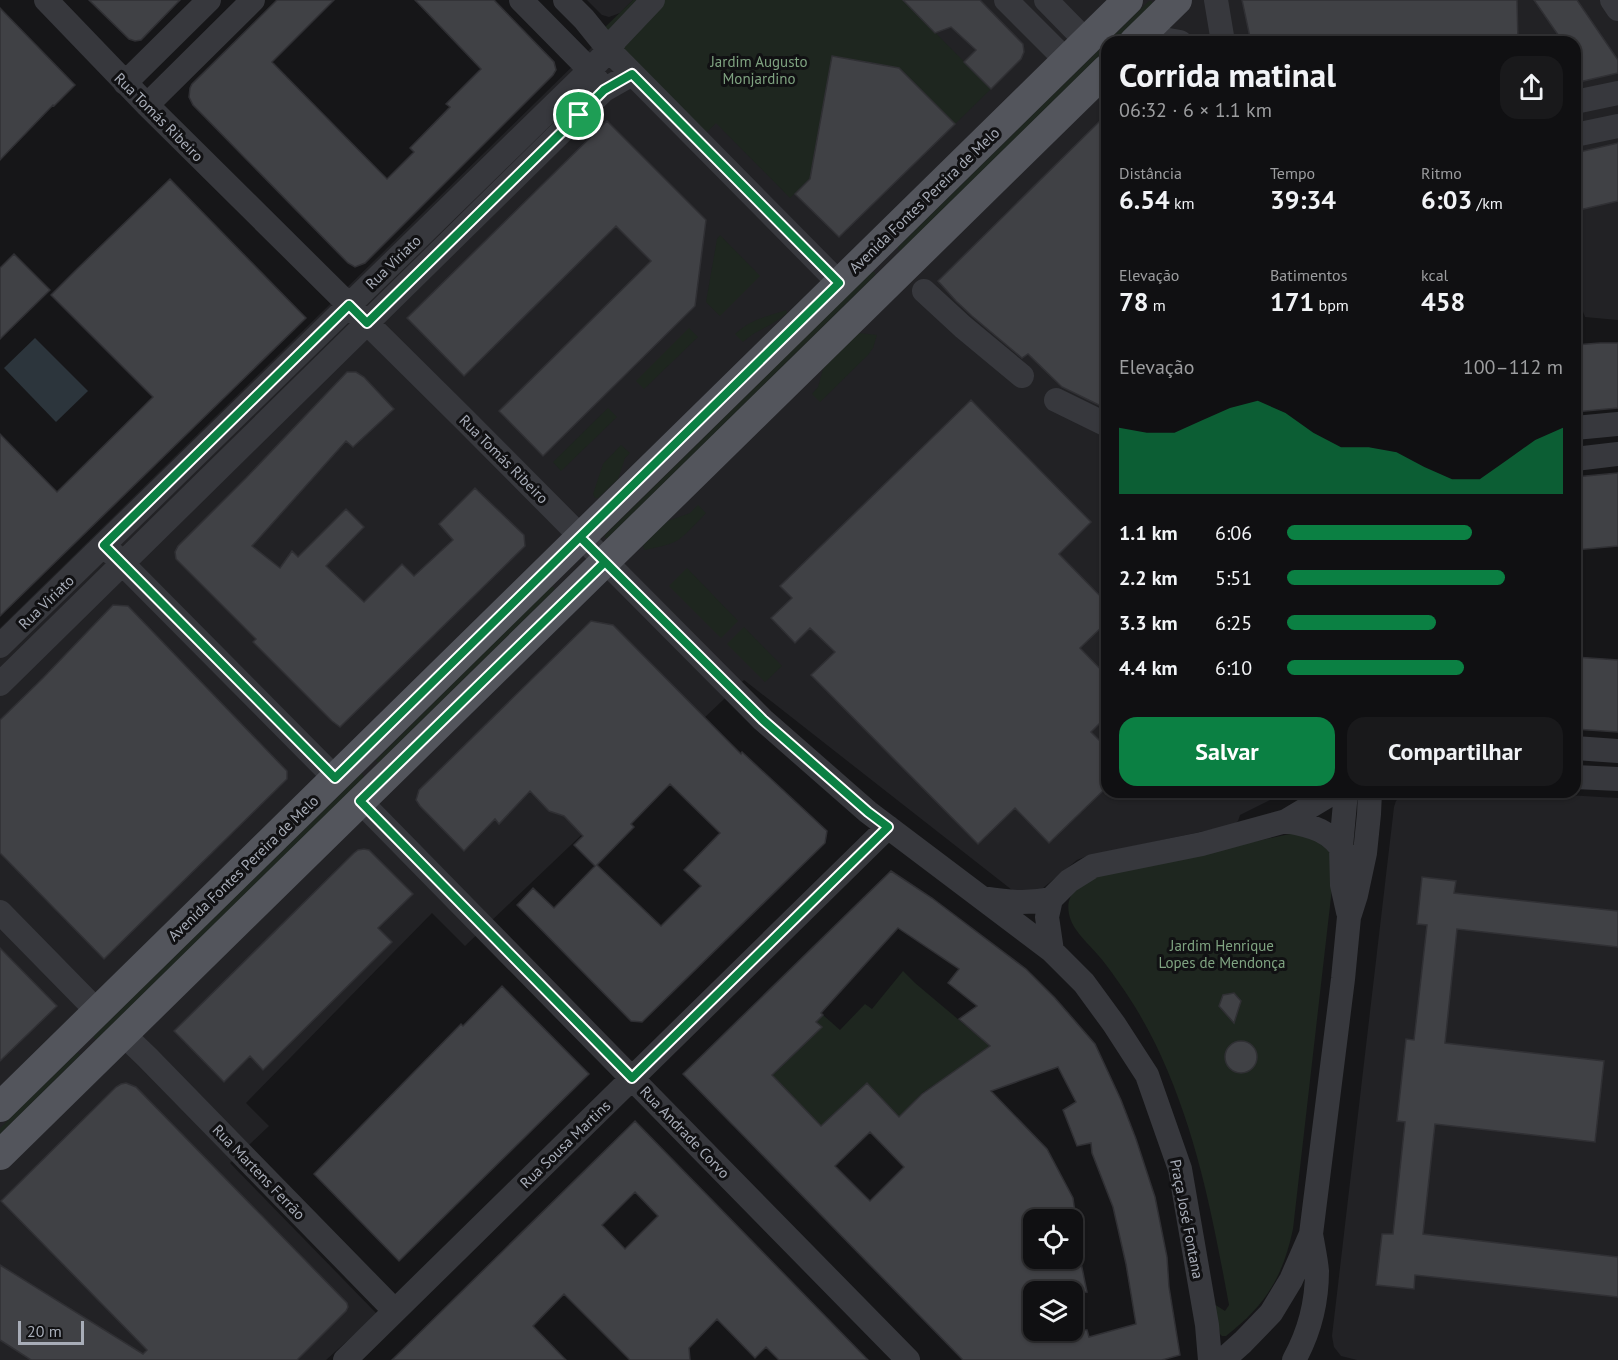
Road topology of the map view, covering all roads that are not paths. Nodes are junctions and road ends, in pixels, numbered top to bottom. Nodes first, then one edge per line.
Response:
1 (46, 0) edge
2 (209, 0) edge
3 (253, 0) edge
4 (521, 0) edge
5 (565, 0) edge
6 (653, 0) edge
7 (1006, 0) edge
8 (1046, 0) edge
9 (1128, 0) edge
10 (1177, 0) edge
11 (1216, 0) edge
12 (1612, 0) edge
13 (1618, 9) edge
14 (1140, 36) edge
15 (1222, 36) edge
16 (609, 50) junction
17 (1076, 51) junction
18 (590, 70) junction
19 (632, 74) junction
20 (1101, 75) edge
21 (125, 83) junction
22 (604, 90) junction
23 (1618, 93) edge
24 (1581, 101) edge
25 (147, 105) junction
26 (1618, 126) edge
27 (1581, 134) edge
28 (839, 283) junction
29 (924, 291) dead end
30 (349, 305) junction
31 (367, 323) junction
32 (1022, 376) dead end
33 (1056, 400) dead end
34 (1101, 422) edge
35 (1618, 424) edge
36 (1581, 427) edge
37 (1618, 454) edge
38 (1581, 458) edge
39 (580, 537) junction
40 (104, 545) junction
41 (605, 562) junction
42 (122, 563) junction
43 (0, 646) edge
44 (0, 684) edge
45 (1581, 748) edge
46 (1618, 751) edge
47 (1581, 777) edge
48 (335, 778) junction
49 (1618, 779) edge
50 (1324, 798) edge
51 (1345, 798) edge
52 (1370, 798) edge
53 (360, 801) junction
54 (1286, 821) junction
55 (888, 827) junction
56 (1341, 847) junction
57 (981, 897) junction
58 (1051, 899) junction
59 (1353, 906) junction
60 (0, 912) edge
61 (1052, 951) junction
62 (97, 1011) junction
63 (123, 1035) junction
64 (632, 1078) junction
65 (0, 1107) edge
66 (0, 1155) edge
67 (1311, 1234) junction
68 (395, 1311) junction
69 (345, 1360) edge
70 (908, 1360) edge
71 (1210, 1360) edge
72 (1223, 1360) edge
73 (1294, 1360) edge

1 - 21 street, Rua Tomás Ribeiro
2 - 21 street
3 - 25 street
4 - 18 street
5 - 16 street
6 - 16 street, Rua Viriato
7 - 17 street
8 - 17 street
9 - 17 main road, Avenida Fontes Pereira de Melo
10 - 14 main road
11 - 15 street
12 - 13 street
16 - 18 street, Rua Viriato
16 - 19 street
17 - 28 main road, Avenida Fontes Pereira de Melo
18 - 22 street
18 - 30 street, Rua Viriato
19 - 22 street, Rua Viriato
19 - 28 street
20 - 41 main road
21 - 25 street, Rua Tomás Ribeiro
22 - 31 street, Rua Viriato
23 - 24 street
25 - 30 street, Rua Tomás Ribeiro
26 - 27 street
28 - 39 main road, Avenida Fontes Pereira de Melo
29 - 32 street
30 - 31 street, Rua Tomás Ribeiro
30 - 40 street, Rua Viriato
31 - 39 street, Rua Tomás Ribeiro
31 - 42 street, Rua Viriato
33 - 34 street
35 - 36 street
37 - 38 street
39 - 41 street, Rua Tomás Ribeiro
39 - 48 main road, Avenida Fontes Pereira de Melo
40 - 42 street
40 - 43 street, Rua Viriato
41 - 53 main road
41 - 55 street, Rua Tomás Ribeiro
42 - 44 street, Rua Viriato
42 - 48 street
45 - 46 street
47 - 49 street
48 - 62 main road, Avenida Fontes Pereira de Melo
50 - 54 street
51 - 56 street
52 - 59 street
53 - 63 main road
53 - 64 street, Rua Andrade Corvo
54 - 56 street
54 - 58 street
55 - 57 street, Rua Tomás Ribeiro
55 - 64 street, Rua Sousa Martins
56 - 59 street
57 - 58 street
57 - 61 street, Praça José Fontana
58 - 61 street
59 - 67 street
60 - 62 street
61 - 71 street, Praça José Fontana
62 - 65 main road, Avenida Fontes Pereira de Melo
63 - 66 main road
63 - 68 street, Rua Martens Ferrão
64 - 68 street, Rua Sousa Martins
64 - 70 street, Rua Andrade Corvo
67 - 72 street
67 - 73 street
68 - 69 street, Rua Sousa Martins

